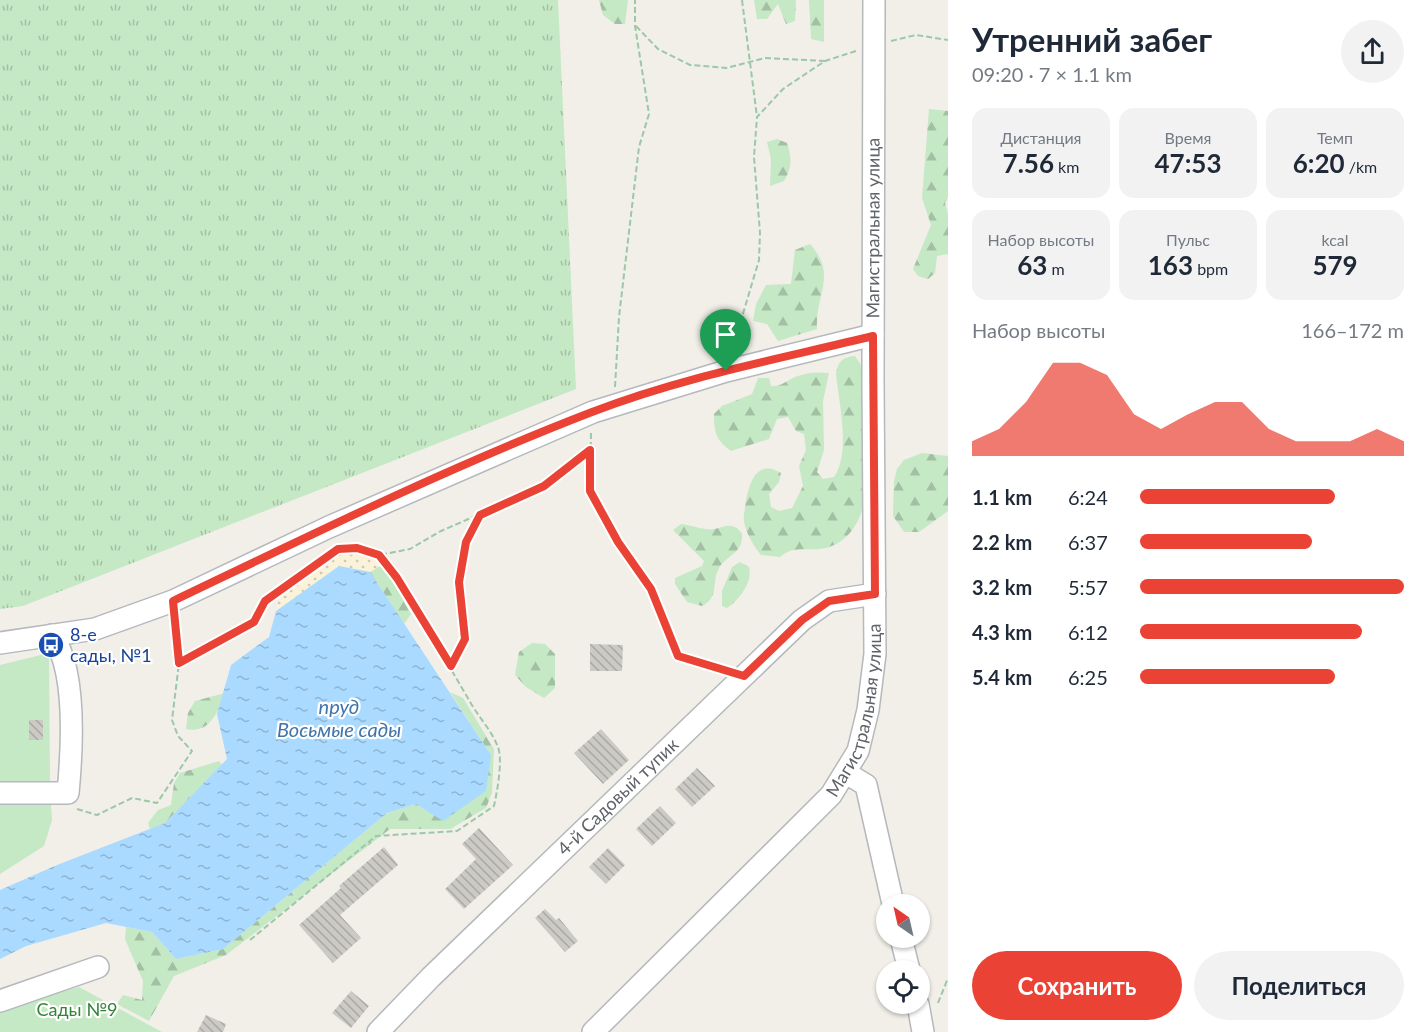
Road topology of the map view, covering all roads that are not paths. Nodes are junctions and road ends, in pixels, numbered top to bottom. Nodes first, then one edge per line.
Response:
1 (874, 0) edge
2 (873, 336) junction
3 (875, 594) junction
4 (52, 636) junction
5 (0, 643) edge
6 (846, 773) junction
7 (0, 793) edge
8 (891, 894) edge
9 (98, 968) dead end
10 (0, 1001) edge
11 (926, 1014) edge
12 (378, 1032) edge
13 (593, 1032) edge
14 (923, 1032) edge

1 - 2 street, Магистральная улица
2 - 3 street, Магистральная улица
2 - 4 street
3 - 6 street, Магистральная улица
3 - 12 street, 4-й Садовый тупик
4 - 5 street
4 - 7 street
6 - 8 street
6 - 13 street, Магистральная улица
9 - 10 street
11 - 14 street

